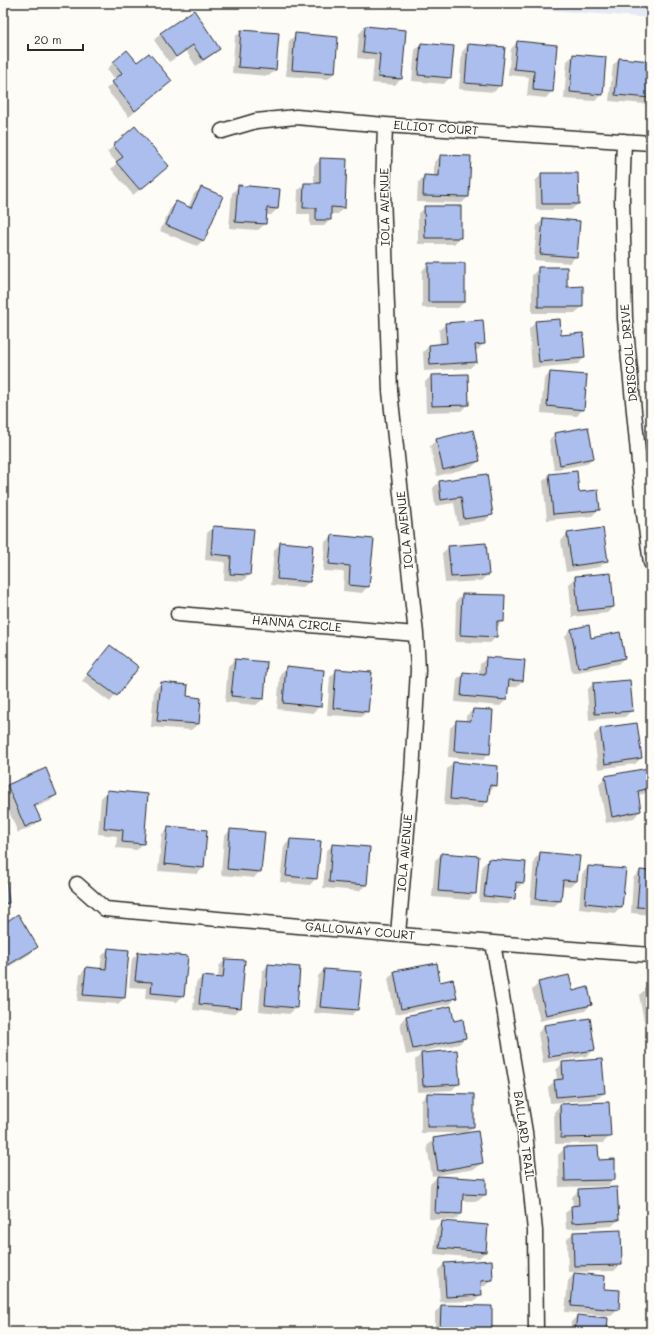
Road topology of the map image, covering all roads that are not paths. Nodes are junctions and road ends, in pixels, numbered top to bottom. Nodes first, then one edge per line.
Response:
1 (385, 125) junction
2 (222, 131) dead end
3 (624, 141) junction
4 (651, 144) edge
5 (651, 563) edge
6 (178, 614) dead end
7 (416, 634) junction
8 (77, 884) dead end
9 (398, 934) junction
10 (493, 943) junction
11 (651, 955) edge
12 (536, 1332) edge

1 - 2 street, ELLIOT COURT
1 - 3 street, ELLIOT COURT
1 - 7 street, IOLA AVENUE
3 - 4 street, ELLIOT COURT
3 - 5 street, DRISCOLL DRIVE
6 - 7 street, HANNA CIRCLE
7 - 9 street, IOLA AVENUE
8 - 9 street, GALLOWAY COURT
9 - 10 street, GALLOWAY COURT
10 - 11 street, GALLOWAY COURT
10 - 12 street, BALLARD TRAIL

